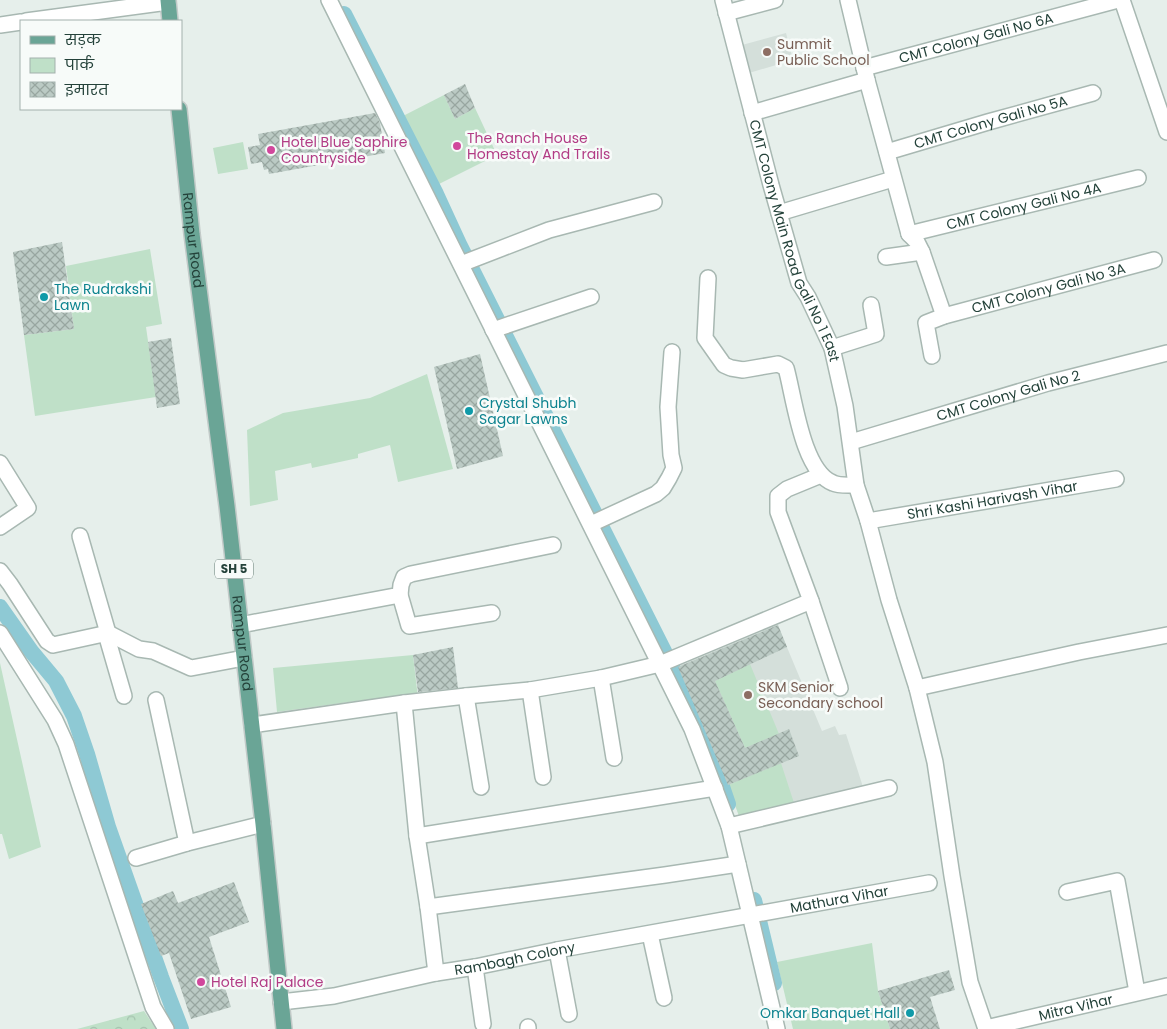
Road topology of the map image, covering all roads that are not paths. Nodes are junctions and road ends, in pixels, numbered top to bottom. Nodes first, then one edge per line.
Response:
1 (329, 0) edge
2 (775, 0) edge
3 (848, 0) edge
4 (1120, 0) edge
5 (168, 1) edge
6 (725, 6) edge
7 (33, 20) edge
8 (170, 20) edge
9 (20, 22) edge
10 (0, 25) edge
11 (865, 74) junction
12 (1093, 93) dead end
13 (179, 110) edge
14 (752, 113) junction
15 (1167, 132) edge
16 (887, 152) junction
17 (1138, 178) dead end
18 (893, 179) junction
19 (654, 202) dead end
20 (779, 212) junction
21 (909, 234) junction
22 (922, 252) junction
23 (886, 257) dead end
24 (1154, 260) dead end
25 (466, 262) junction
26 (708, 278) dead end
27 (591, 297) dead end
28 (871, 305) dead end
29 (944, 316) junction
30 (498, 328) junction
31 (832, 348) junction
32 (672, 352) dead end
33 (1167, 353) edge
34 (932, 356) dead end
35 (851, 442) junction
36 (0, 463) edge
37 (820, 475) junction
38 (1116, 479) dead end
39 (856, 485) junction
40 (868, 521) junction
41 (595, 522) junction
42 (0, 527) edge
43 (80, 536) dead end
44 (552, 545) dead end
45 (0, 571) edge
46 (400, 595) junction
47 (811, 601) junction
48 (492, 613) dead end
49 (240, 625) junction
50 (0, 633) edge
51 (107, 634) junction
52 (1167, 635) edge
53 (244, 658) junction
54 (665, 661) junction
55 (601, 678) junction
56 (840, 688) dead end
57 (917, 688) junction
58 (530, 690) junction
59 (124, 696) dead end
60 (466, 696) junction
61 (156, 700) dead end
62 (404, 703) junction
63 (252, 725) junction
64 (614, 758) dead end
65 (543, 777) dead end
66 (481, 787) dead end
67 (715, 788) junction
68 (889, 788) dead end
69 (263, 824) junction
70 (733, 825) junction
71 (417, 836) junction
72 (188, 843) junction
73 (136, 858) dead end
74 (738, 864) junction
75 (929, 883) dead end
76 (1067, 892) dead end
77 (428, 907) junction
78 (756, 914) junction
79 (650, 934) junction
80 (557, 950) junction
81 (475, 967) junction
82 (436, 973) junction
83 (1167, 986) edge
84 (1137, 992) junction
85 (664, 998) dead end
86 (281, 1002) junction
87 (569, 1014) dead end
88 (483, 1024) dead end
89 (986, 1028) edge
90 (166, 1029) edge
91 (284, 1029) edge
92 (777, 1029) edge

1 - 25 street
2 - 6 street
3 - 11 street
4 - 11 street, CMT Colony Gali No 6A
4 - 15 street
5 - 7 street
5 - 8 main road
6 - 14 street, CMT Colony Main Road Gali No 1 East
9 - 10 street
11 - 14 street, CMT Colony Gali No 6A
11 - 16 street
12 - 16 street, CMT Colony Gali No 5A
13 - 49 main road, Rampur Road / SH 5
14 - 20 street, CMT Colony Main Road Gali No 1 East
16 - 18 street
17 - 21 street, CMT Colony Gali No 4A
18 - 20 street
18 - 21 street
19 - 25 street
20 - 31 street, CMT Colony Main Road Gali No 1 East
21 - 22 street
22 - 23 street
22 - 29 street
24 - 29 street, CMT Colony Gali No 3A
25 - 30 street
26 - 37 street
27 - 30 street
28 - 31 street
29 - 34 street
30 - 41 street
31 - 35 street, CMT Colony Main Road Gali No 1 East
32 - 41 street
33 - 35 street, CMT Colony Gali No 2
35 - 39 street, CMT Colony Main Road Gali No 1 East
36 - 42 street
37 - 39 street
37 - 47 street
38 - 40 street, Shri Kashi Harivash Vihar
39 - 40 street, CMT Colony Main Road Gali No 1 East
40 - 57 street, CMT Colony Main Road Gali No 1 East
41 - 54 street
43 - 51 street
44 - 46 street
45 - 51 street
46 - 48 street
46 - 49 street
47 - 54 street
47 - 56 street
49 - 53 main road, Rampur Road / SH 5
50 - 90 street
51 - 53 street
51 - 59 street
52 - 57 street
53 - 63 main road, Rampur Road / SH 5
54 - 55 street
54 - 67 street
55 - 58 street
55 - 64 street
57 - 89 street, CMT Colony Main Road Gali No 1 East
58 - 60 street
58 - 65 street
60 - 62 street
60 - 66 street
61 - 72 street
62 - 63 street
62 - 71 street
63 - 69 main road, Rampur Road / SH 5
67 - 70 street
67 - 71 street
68 - 70 street
69 - 72 street
69 - 86 main road, Rampur Road / SH 5
70 - 74 street
71 - 77 street
72 - 73 street
74 - 77 street
74 - 78 street
75 - 78 street, Mathura Vihar
76 - 84 street
77 - 82 street
78 - 79 street, Rambagh Colony
78 - 92 street
79 - 80 street, Rambagh Colony
79 - 85 street
80 - 81 street, Rambagh Colony
80 - 87 street
81 - 82 street, Rambagh Colony
81 - 88 street
82 - 86 street, Rambagh Colony
83 - 84 street, Mitra Vihar
84 - 89 street, Mitra Vihar
86 - 91 main road, Rampur Road / SH 5

